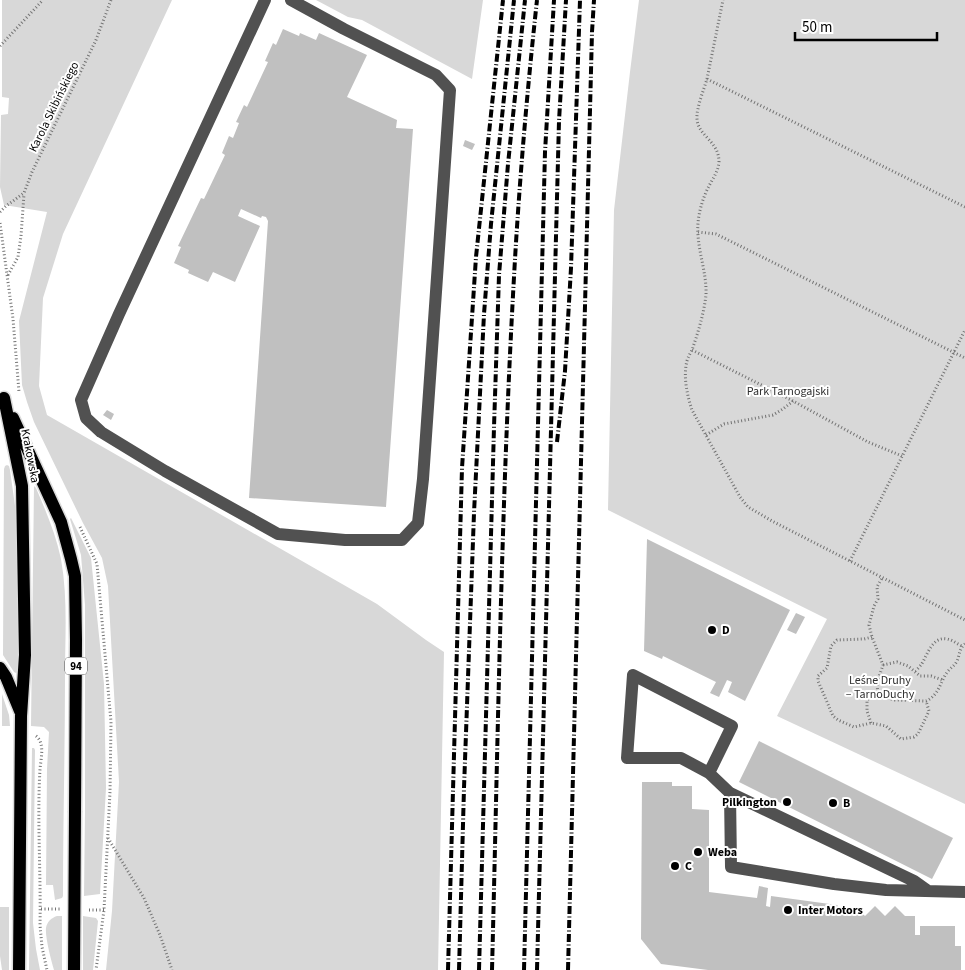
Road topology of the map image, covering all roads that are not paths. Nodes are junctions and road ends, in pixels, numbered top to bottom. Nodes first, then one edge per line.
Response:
1 (265, 0) edge
2 (290, 0) edge
3 (2, 394) edge
4 (0, 668) edge
5 (21, 716) junction
6 (709, 773) junction
7 (730, 793) junction
8 (928, 891) junction
9 (965, 892) edge
10 (19, 970) edge
11 (74, 970) edge

1 - 2 lane
3 - 5 main road, Krakowska
3 - 11 main road, 94, bridge
4 - 5 main road
5 - 10 main road, Krakowska
6 - 6 lane
6 - 7 lane
7 - 8 lane
7 - 8 lane
8 - 9 lane

